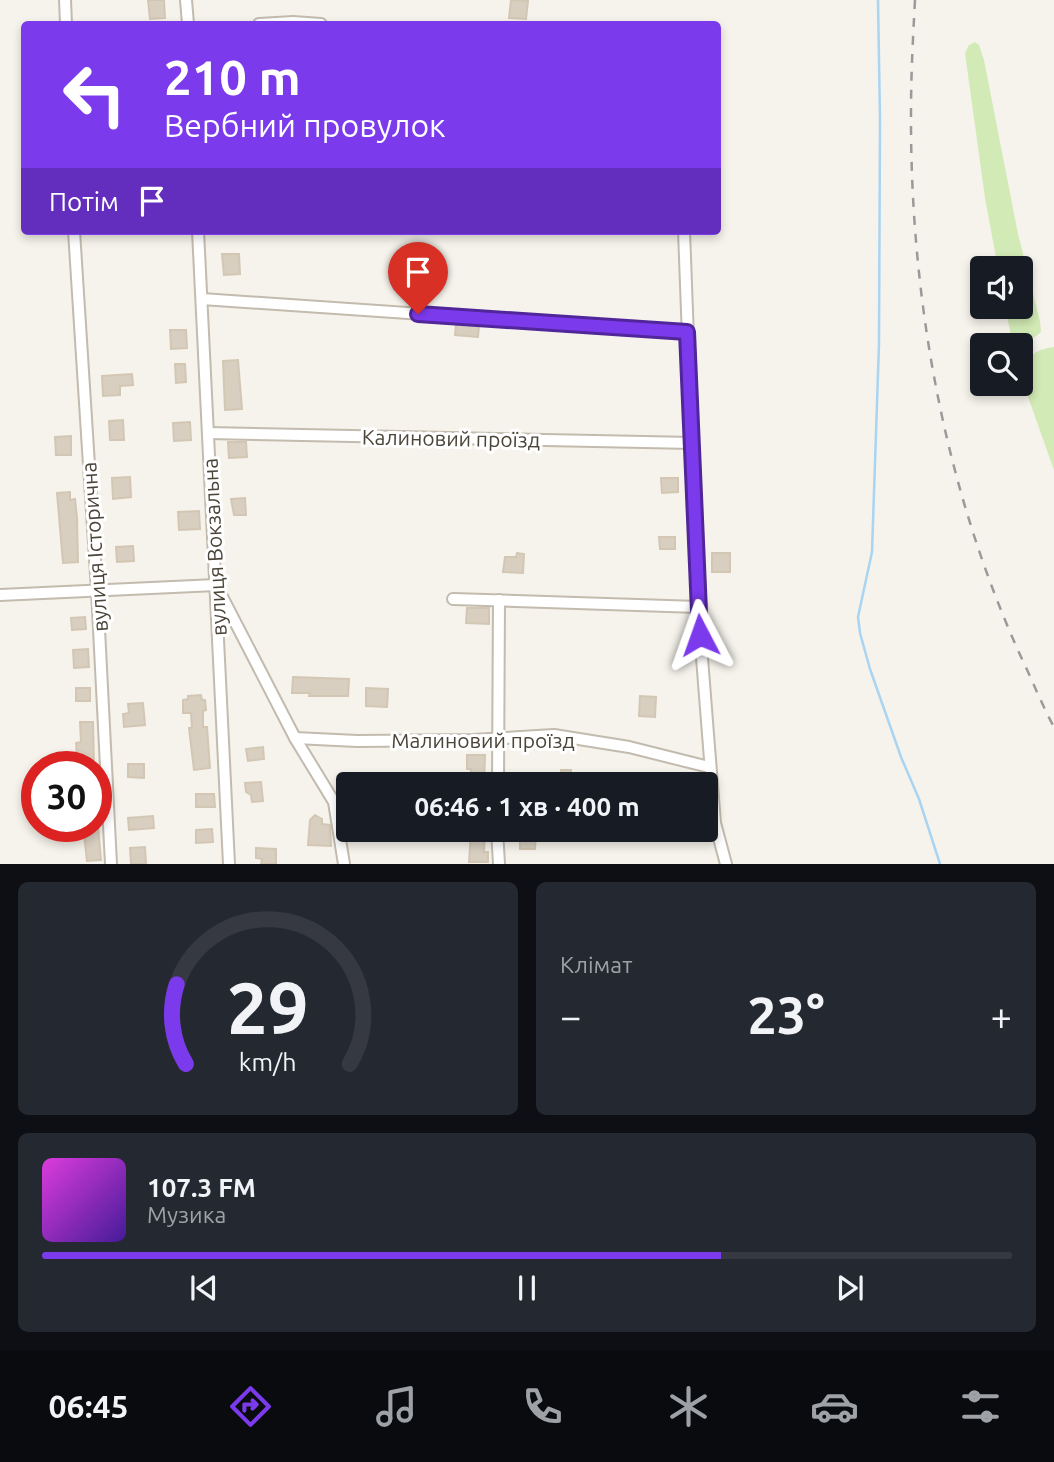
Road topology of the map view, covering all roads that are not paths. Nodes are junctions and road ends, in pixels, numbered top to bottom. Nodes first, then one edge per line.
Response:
1 (65, 0) edge
2 (186, 0) edge
3 (66, 21) edge
4 (188, 21) edge
5 (74, 235) edge
6 (198, 235) edge
7 (684, 235) edge
8 (202, 299) junction
9 (687, 332) junction
10 (208, 433) junction
11 (693, 443) junction
12 (216, 585) junction
13 (97, 590) junction
14 (0, 595) edge
15 (453, 599) dead end
16 (499, 600) junction
17 (698, 607) junction
18 (295, 738) junction
19 (499, 738) junction
20 (709, 767) junction
21 (498, 772) edge
22 (497, 842) edge
23 (111, 863) edge
24 (229, 863) edge
25 (344, 863) edge
26 (499, 863) edge
27 (726, 863) edge

1 - 3 street
2 - 4 street
5 - 13 street, вулиця Історична
6 - 8 street, вулиця Вокзальна
7 - 9 street
8 - 9 street
8 - 10 street, вулиця Вокзальна
9 - 11 street
10 - 11 street, Калиновий проїзд
10 - 12 street, вулиця Вокзальна
11 - 17 street
12 - 13 street
12 - 18 street
12 - 24 street, вулиця Вокзальна
13 - 14 street
13 - 23 street, вулиця Історична
15 - 16 street
16 - 17 street
16 - 19 street
17 - 20 street
18 - 19 street, Малиновий проїзд
18 - 25 street
19 - 20 street, Малиновий проїзд
19 - 21 street
20 - 27 street
22 - 26 street

